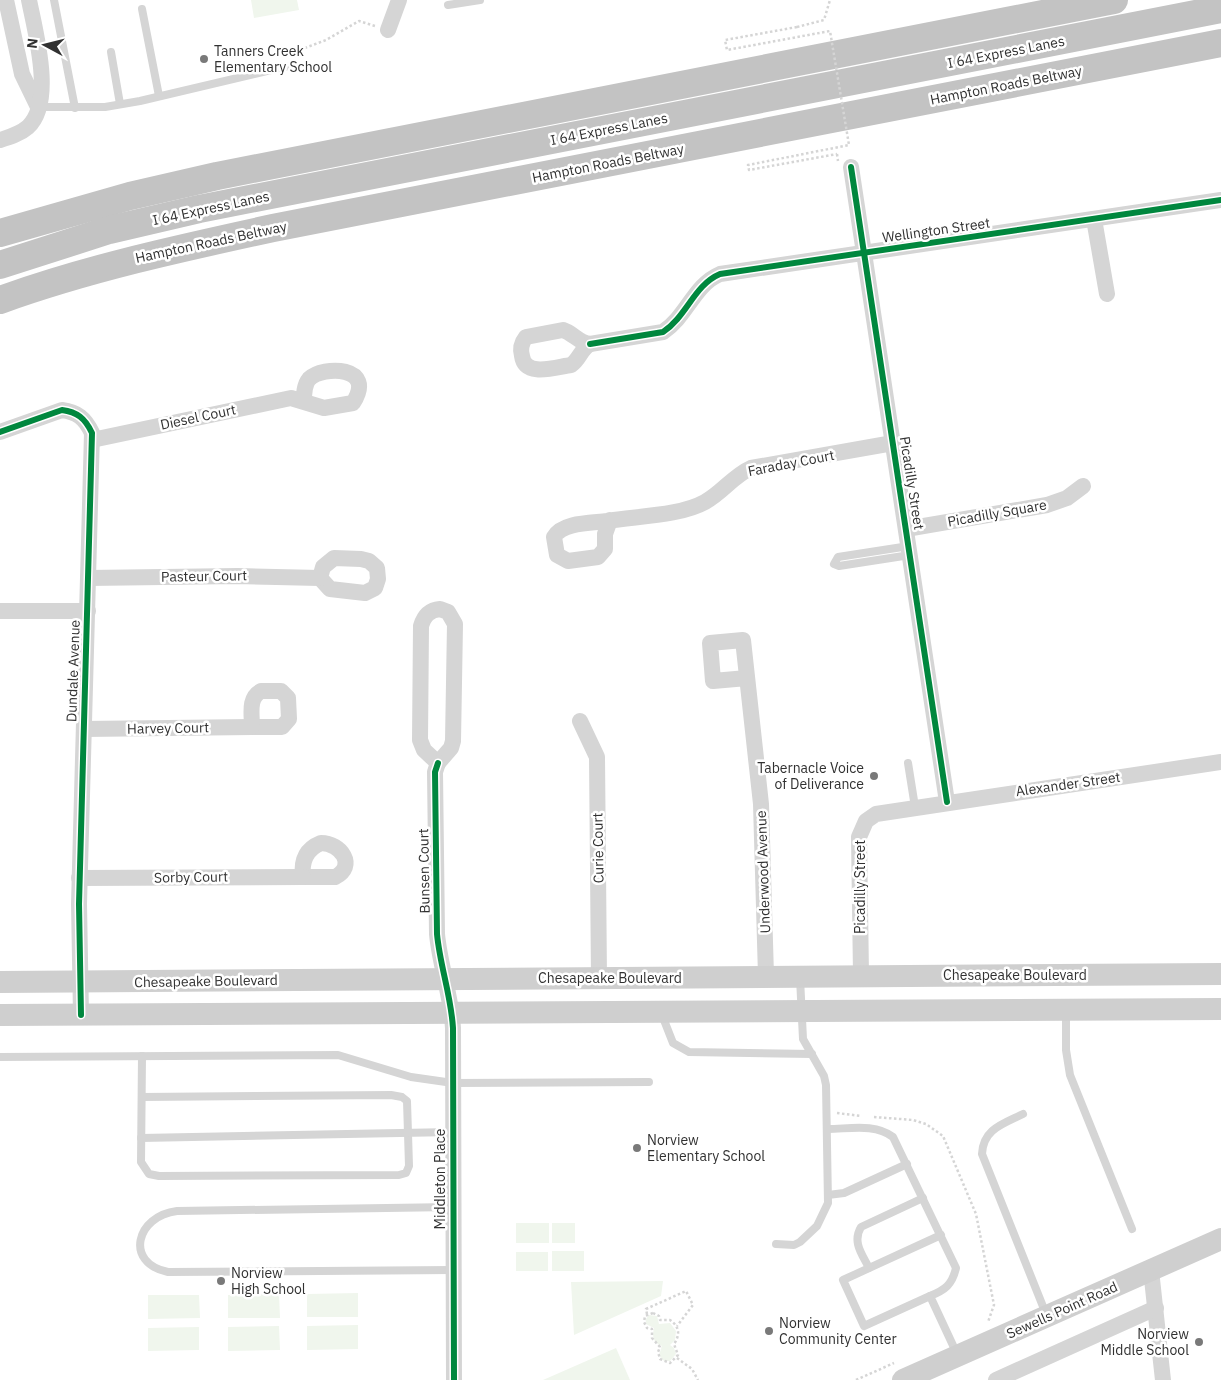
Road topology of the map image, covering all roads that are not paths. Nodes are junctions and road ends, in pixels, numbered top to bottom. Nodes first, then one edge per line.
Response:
1 (29, 0) edge
2 (54, 0) edge
3 (400, 0) edge
4 (480, 0) edge
5 (1114, 0) edge
6 (4, 1) edge
7 (448, 5) dead end
8 (142, 9) dead end
9 (1221, 9) edge
10 (388, 30) road end
11 (1221, 43) edge
12 (111, 52) dead end
13 (288, 66) road end
14 (159, 96) junction
15 (120, 104) junction
16 (38, 107) junction
17 (75, 108) junction
18 (0, 140) edge
19 (851, 167) dead end
20 (1221, 200) edge
21 (1094, 219) junction
22 (0, 233) edge
23 (865, 254) junction
24 (0, 264) edge
25 (1107, 294) dead end
26 (0, 300) edge
27 (590, 344) dead end
28 (304, 401) dead end
29 (1, 431) edge
30 (92, 440) junction
31 (893, 443) junction
32 (1083, 486) dead end
33 (610, 520) dead end
34 (906, 529) junction
35 (910, 551) junction
36 (88, 578) junction
37 (320, 578) dead end
38 (0, 611) edge
39 (88, 611) junction
40 (747, 678) dead end
41 (580, 721) dead end
42 (252, 727) dead end
43 (84, 729) junction
44 (1221, 762) edge
45 (438, 763) junction
46 (908, 763) dead end
47 (947, 802) junction
48 (915, 807) junction
49 (304, 877) dead end
50 (80, 878) junction
51 (1221, 974) edge
52 (766, 976) junction
53 (800, 976) junction
54 (861, 976) junction
55 (446, 978) junction
56 (599, 979) junction
57 (0, 982) edge
58 (80, 982) junction
59 (1066, 1009) junction
60 (1221, 1009) edge
61 (802, 1010) junction
62 (660, 1011) junction
63 (452, 1013) junction
64 (0, 1015) edge
65 (82, 1015) junction
66 (812, 1054) junction
67 (142, 1056) junction
68 (0, 1057) edge
69 (649, 1082) dead end
70 (452, 1083) junction
71 (142, 1097) junction
72 (1022, 1114) dead end
73 (828, 1130) junction
74 (453, 1132) junction
75 (408, 1133) junction
76 (141, 1138) junction
77 (907, 1164) junction
78 (828, 1195) junction
79 (923, 1198) junction
80 (453, 1207) junction
81 (1132, 1229) dead end
82 (941, 1235) junction
83 (1221, 1239) edge
84 (776, 1244) dead end
85 (869, 1268) junction
86 (453, 1270) junction
87 (1151, 1270) junction
88 (930, 1296) junction
89 (1156, 1308) junction
90 (1047, 1316) junction
91 (958, 1356) junction
92 (454, 1380) edge
93 (903, 1380) edge
94 (996, 1380) edge
95 (1162, 1380) edge

1 - 16 street
2 - 17 lane
3 - 10 street
4 - 7 lane
5 - 22 highway
6 - 16 street
8 - 14 lane
9 - 24 highway, I 64 Express Lanes
11 - 26 highway, Hampton Roads Beltway
12 - 15 lane
13 - 14 lane
14 - 15 lane
15 - 17 lane
16 - 17 lane
16 - 18 street
19 - 23 street, Picadilly Street
20 - 21 street, Wellington Street
21 - 23 street, Wellington Street
21 - 25 street
23 - 27 street, Wellington Street
23 - 31 street, Picadilly Street
28 - 30 street, Diesel Court
29 - 30 street, Dundale Avenue
30 - 36 street, Dundale Avenue
31 - 33 street, Faraday Court
31 - 34 street, Picadilly Street
32 - 34 street, Picadilly Square
34 - 35 street, Picadilly Street
35 - 35 lane
35 - 47 street, Picadilly Street
36 - 37 street, Pasteur Court
36 - 39 street, Dundale Avenue
38 - 39 street
39 - 43 street, Dundale Avenue
40 - 52 street, Underwood Avenue
41 - 56 street, Curie Court
42 - 43 street, Harvey Court
43 - 50 street, Dundale Avenue
44 - 47 street, Alexander Street
45 - 45 street, Bunsen Court
45 - 55 street, Bunsen Court
46 - 48 lane
47 - 48 street, Alexander Street
48 - 54 street, Picadilly Street
49 - 50 street, Sorby Court
50 - 58 street, Dundale Avenue
51 - 54 main road, Chesapeake Boulevard
52 - 53 main road, Chesapeake Boulevard
52 - 56 main road, Chesapeake Boulevard
53 - 54 main road, Chesapeake Boulevard
53 - 61 lane
55 - 56 main road, Chesapeake Boulevard
55 - 58 main road, Chesapeake Boulevard
55 - 63 street, Middleton Place
57 - 58 main road, Chesapeake Boulevard
58 - 65 street, Dundale Avenue
59 - 60 main road
59 - 61 main road
59 - 81 lane
61 - 62 main road
61 - 66 lane
62 - 63 main road
62 - 66 lane
63 - 65 main road
63 - 70 street, Middleton Place
64 - 65 main road
66 - 73 lane
67 - 68 lane
67 - 70 lane
67 - 71 lane
69 - 70 lane
70 - 74 street, Middleton Place
71 - 75 lane
71 - 76 lane
72 - 90 lane
73 - 77 lane
73 - 78 lane
74 - 75 lane
74 - 80 street, Middleton Place
75 - 76 lane
75 - 76 lane
77 - 78 lane
77 - 79 lane
78 - 84 lane
79 - 82 lane
79 - 85 lane
80 - 86 street, Middleton Place
80 - 86 lane
82 - 85 lane
82 - 88 lane
83 - 87 main road, Sewells Point Road
85 - 88 lane
86 - 92 street, Middleton Place
87 - 89 street
87 - 90 main road, Sewells Point Road
88 - 91 lane
89 - 94 street
89 - 95 street
90 - 91 main road, Sewells Point Road
91 - 93 main road, Sewells Point Road

